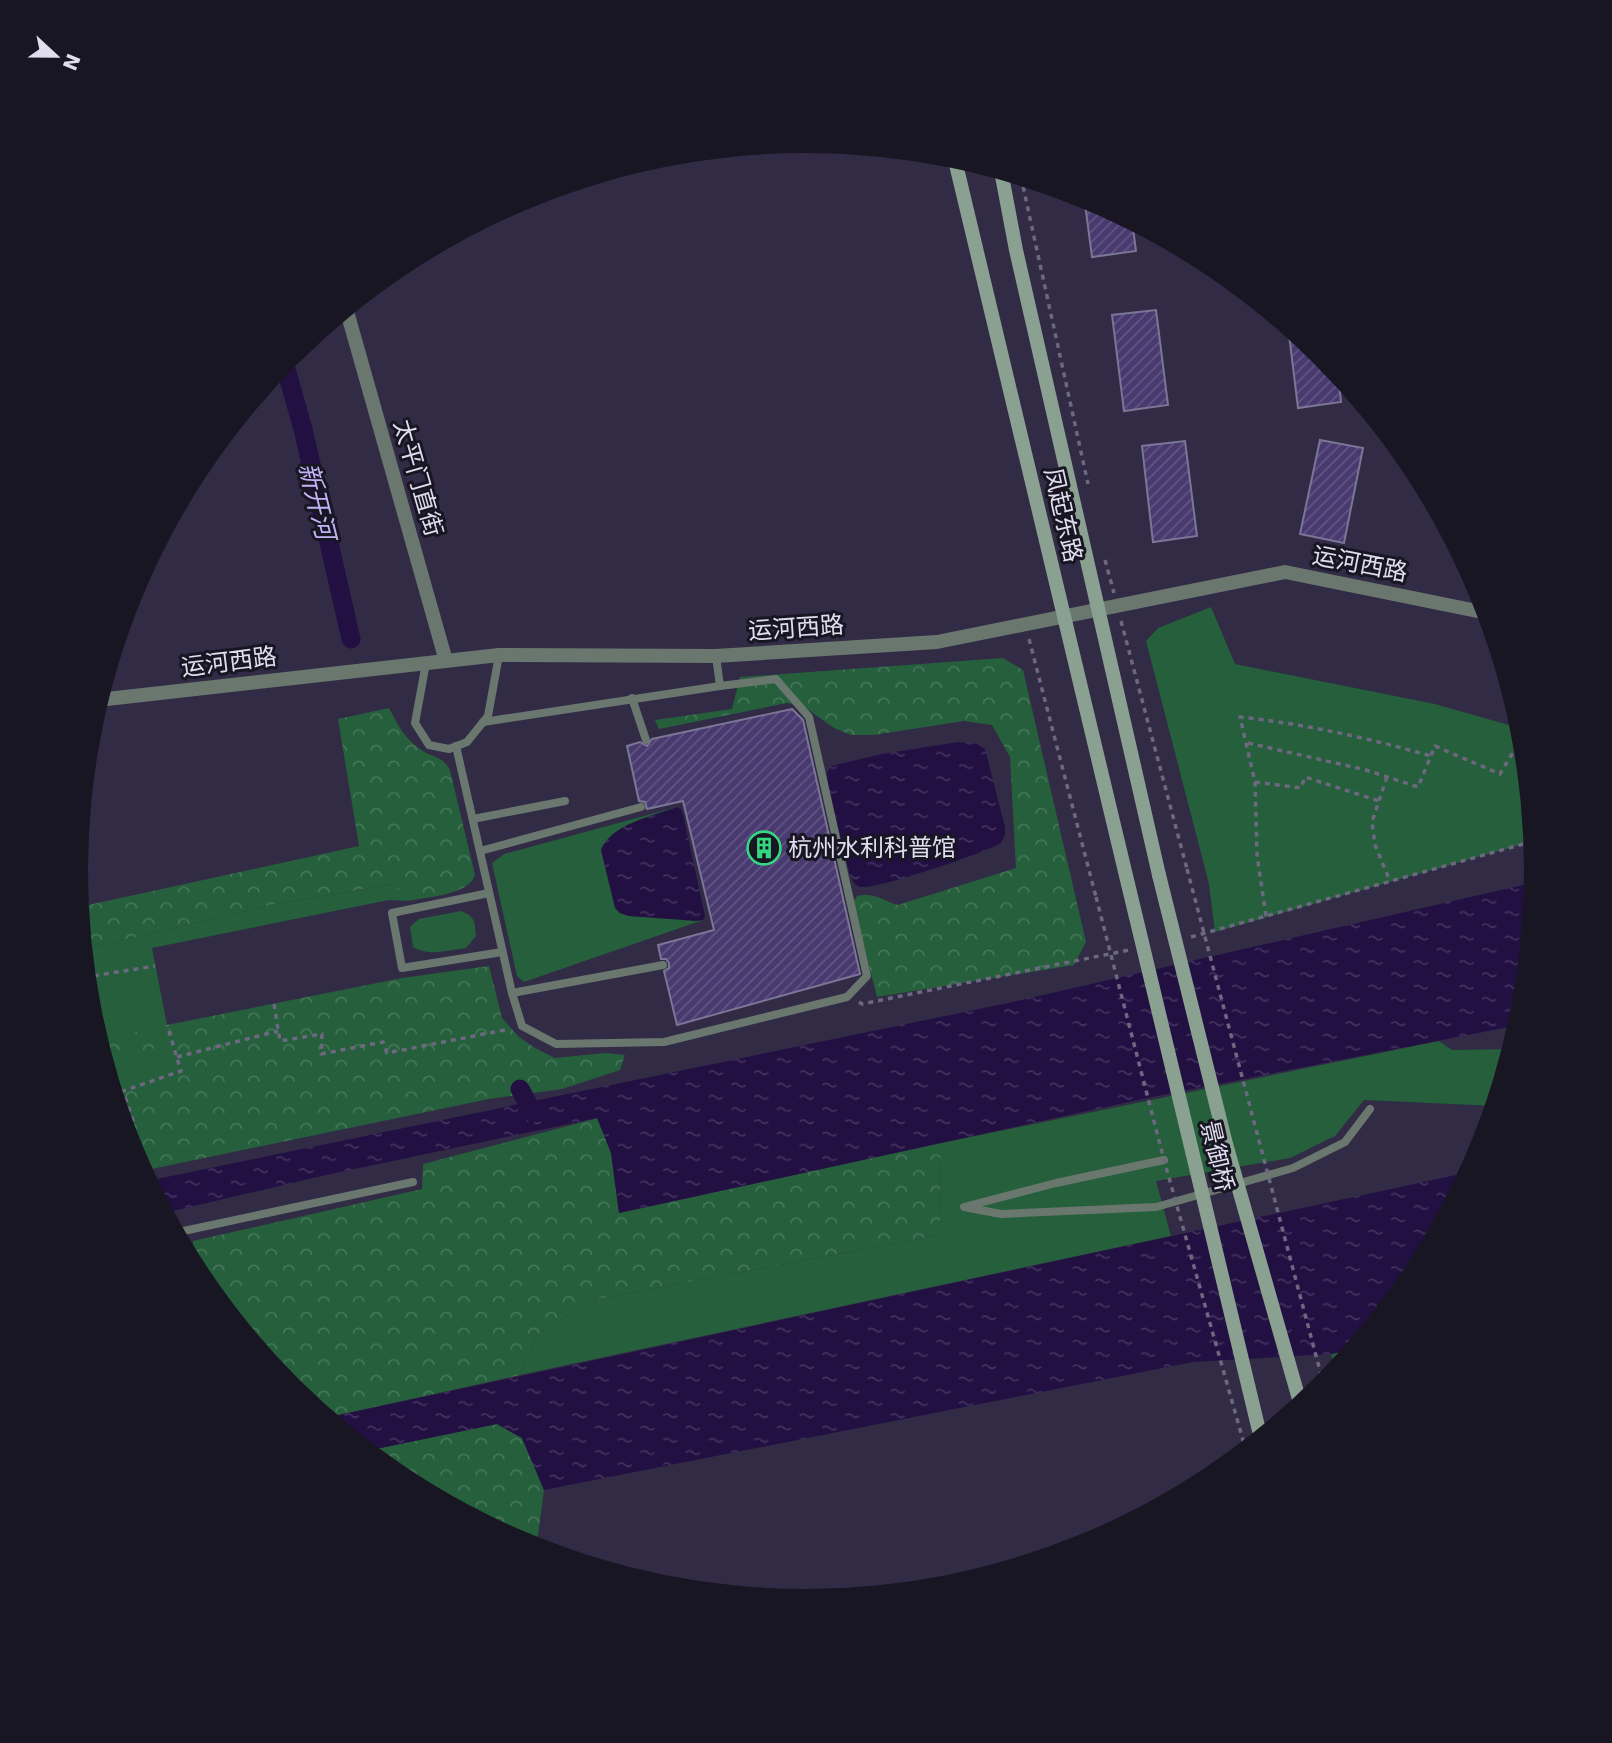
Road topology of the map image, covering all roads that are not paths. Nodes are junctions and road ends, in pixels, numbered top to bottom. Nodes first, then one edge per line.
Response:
1 (957, 169) edge
2 (1003, 180) edge
3 (349, 317) edge
4 (1097, 608) junction
5 (1475, 610) edge
6 (1063, 615) junction
7 (499, 655) junction
8 (716, 656) junction
9 (446, 661) junction
10 (426, 663) junction
11 (720, 686) junction
12 (632, 698) junction
13 (109, 700) edge
14 (483, 722) junction
15 (646, 740) dead end
16 (457, 746) junction
17 (565, 801) dead end
18 (641, 807) dead end
19 (473, 819) junction
20 (480, 850) junction
21 (1159, 875) joint
22 (1128, 884) joint
23 (489, 893) junction
24 (502, 952) junction
25 (663, 965) dead end
26 (512, 993) junction
27 (1370, 1109) dead end
28 (1164, 1160) road end
29 (413, 1182) dead end
30 (184, 1231) edge
31 (1298, 1395) edge
32 (1259, 1429) edge

1 - 6 main road, 凤起东路
2 - 4 main road, 凤起东路
3 - 9 street, 太平门直街
4 - 5 street, 运河西路
4 - 6 street, 运河西路
4 - 21 main road, 凤起东路
6 - 8 street, 运河西路
6 - 22 main road, 凤起东路
7 - 8 street, 运河西路
7 - 9 street, 运河西路
7 - 14 lane
8 - 11 lane
9 - 10 street, 运河西路
10 - 13 street, 运河西路
10 - 16 lane
11 - 12 lane
11 - 26 lane
12 - 14 lane
12 - 15 lane
14 - 16 lane
16 - 19 lane
17 - 19 lane
18 - 20 lane
19 - 20 lane
20 - 23 lane
21 - 31 main road, 景御桥, bridge
22 - 32 main road, 景御桥, bridge
23 - 24 lane
23 - 24 lane
24 - 26 lane
25 - 26 lane
27 - 28 lane
29 - 30 lane

